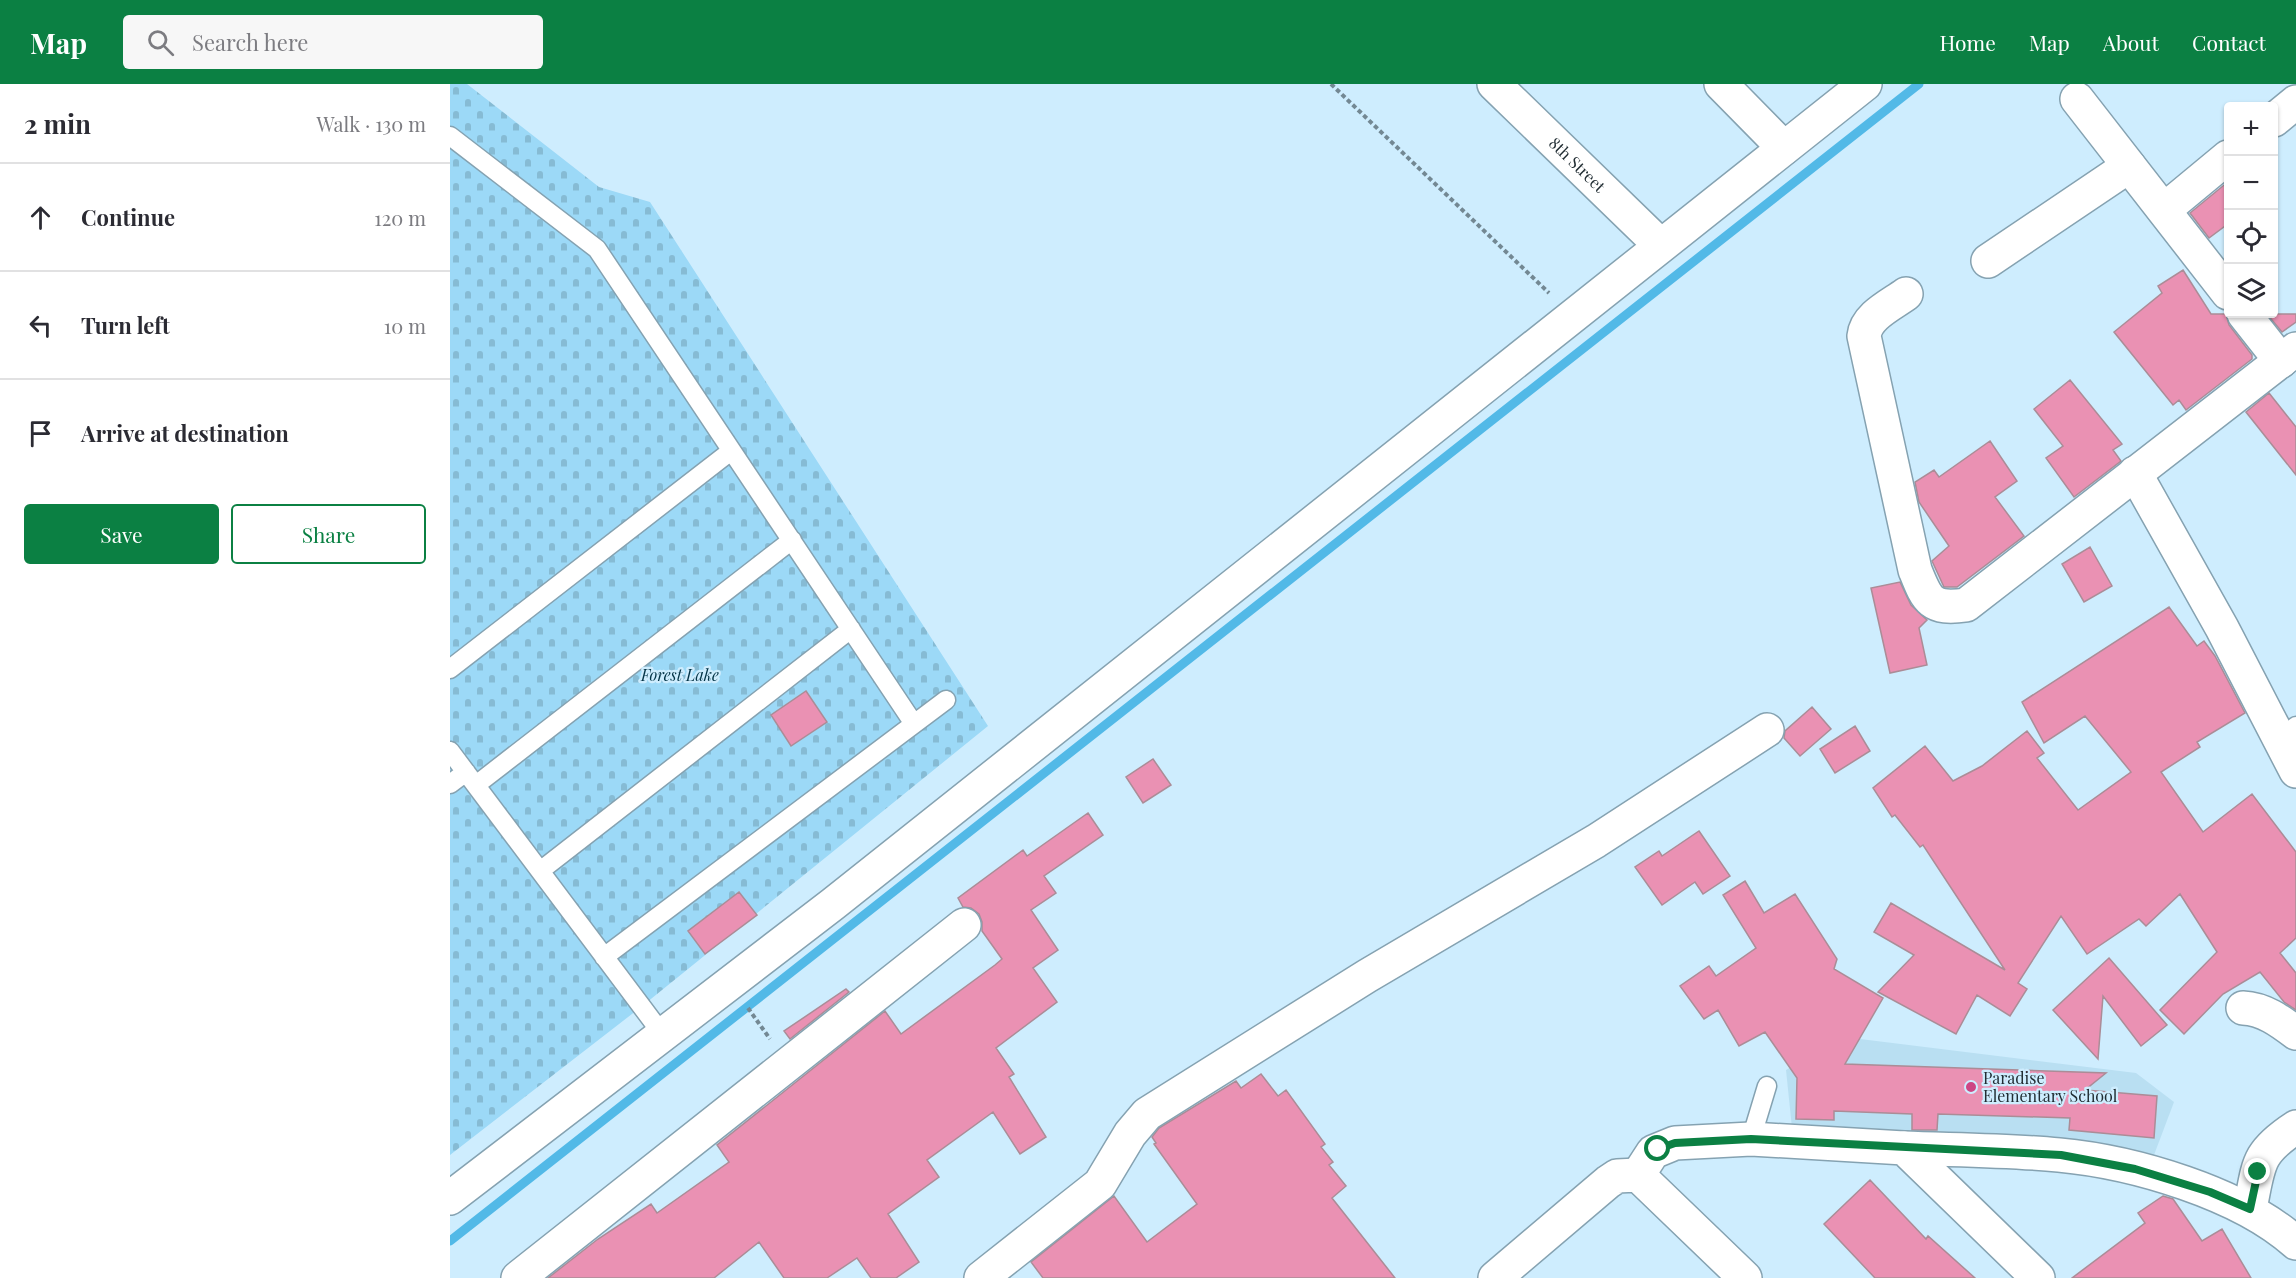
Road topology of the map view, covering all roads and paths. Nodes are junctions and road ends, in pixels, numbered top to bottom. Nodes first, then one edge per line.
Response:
1 (1331, 84) edge
2 (1494, 84) edge
3 (1721, 84) edge
4 (1864, 84) edge
5 (2077, 99) dead end
6 (2296, 102) edge
7 (2278, 117) edge
8 (450, 136) edge
9 (1784, 148) junction
10 (2224, 162) edge
11 (2129, 166) junction
12 (2164, 210) junction
13 (1659, 244) junction
14 (1988, 261) dead end
15 (2224, 287) edge
16 (1906, 294) dead end
17 (1572, 315) junction
18 (2248, 318) edge
19 (2289, 355) edge
20 (731, 451) junction
21 (2136, 473) junction
22 (792, 540) junction
23 (851, 629) junction
24 (450, 669) edge
25 (946, 700) dead end
26 (914, 724) junction
27 (1767, 730) dead end
28 (2288, 733) edge
29 (450, 751) edge
30 (2296, 771) edge
31 (471, 778) junction
32 (450, 784) edge
33 (540, 871) junction
34 (964, 925) dead end
35 (604, 957) junction
36 (743, 1001) dead end
37 (2243, 1008) dead end
38 (2296, 1034) edge
39 (663, 1035) junction
40 (776, 1048) dead end
41 (1767, 1086) dead end
42 (2296, 1127) edge
43 (1751, 1139) junction
44 (1904, 1148) junction
45 (1638, 1175) junction
46 (450, 1198) edge
47 (2250, 1209) junction
48 (2296, 1243) edge
49 (518, 1278) edge
50 (981, 1278) edge
51 (1495, 1278) edge
52 (1745, 1278) edge
53 (2038, 1278) edge

1 - 17 path
2 - 13 street, 8th Street
3 - 9 street
4 - 9 street
5 - 11 street
6 - 7 street
8 - 20 lane
9 - 13 street
10 - 12 street
11 - 12 street
11 - 14 street
12 - 15 street
13 - 17 street
16 - 21 street
17 - 39 street
18 - 19 street
19 - 21 street
20 - 22 lane
20 - 24 lane
21 - 28 street
22 - 23 lane
22 - 31 lane
23 - 26 lane
23 - 33 lane
25 - 26 lane
26 - 35 lane
27 - 50 street
28 - 30 street
29 - 31 lane
31 - 32 lane
31 - 33 lane
33 - 35 lane
34 - 49 street
35 - 39 lane
36 - 40 path
37 - 38 street
39 - 46 street
41 - 43 lane
42 - 47 street
43 - 44 street
43 - 45 street
44 - 47 street
44 - 53 street
45 - 51 street
45 - 52 street
47 - 48 street

